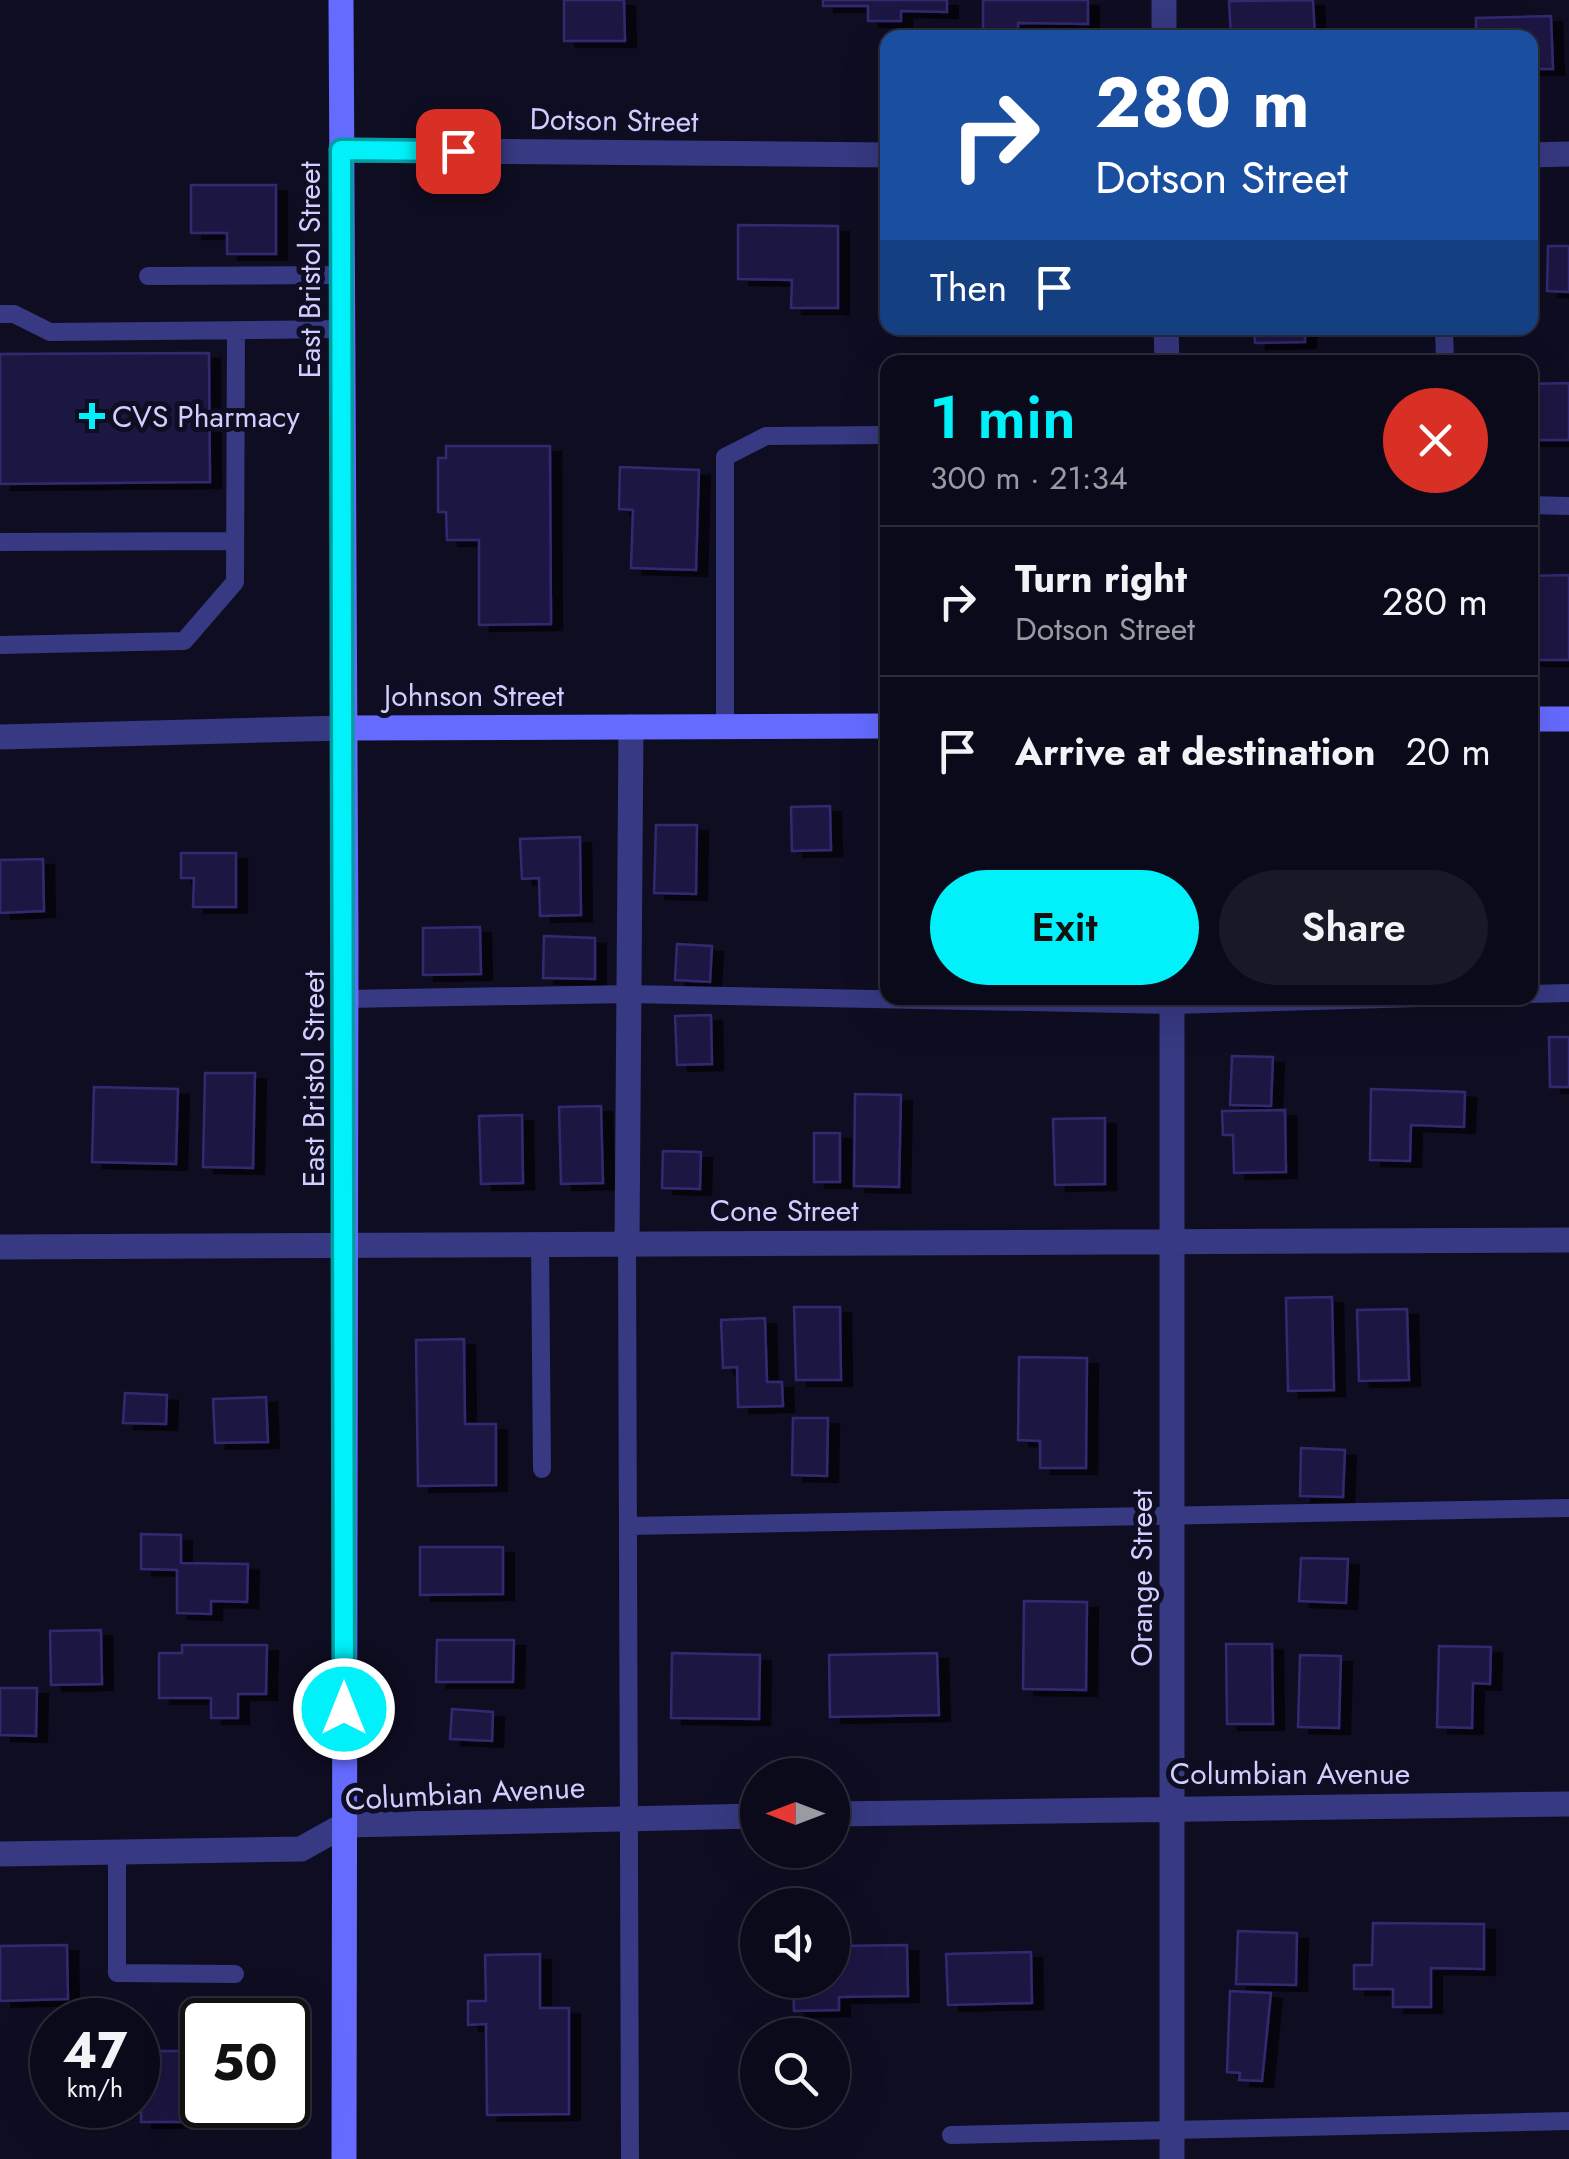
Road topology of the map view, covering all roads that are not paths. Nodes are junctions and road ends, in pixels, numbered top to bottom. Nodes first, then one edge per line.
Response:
1 (340, 0) edge
2 (1164, 0) edge
3 (1164, 30) edge
4 (341, 150) junction
5 (1569, 154) edge
6 (880, 155) edge
7 (1538, 155) edge
8 (342, 275) junction
9 (148, 276) dead end
10 (0, 314) edge
11 (342, 328) junction
12 (236, 330) junction
13 (880, 435) edge
14 (1538, 505) edge
15 (1569, 506) edge
16 (235, 541) junction
17 (0, 542) edge
18 (0, 645) edge
19 (1569, 719) edge
20 (1538, 720) edge
21 (880, 726) edge
22 (632, 727) junction
23 (726, 727) junction
24 (344, 728) junction
25 (0, 737) edge
26 (1569, 993) edge
27 (629, 994) junction
28 (1538, 994) edge
29 (880, 997) edge
30 (345, 999) junction
31 (1172, 1005) edge
32 (1569, 1240) edge
33 (1174, 1241) junction
34 (540, 1243) junction
35 (627, 1243) junction
36 (345, 1244) junction
37 (0, 1247) edge
38 (542, 1469) dead end
39 (1569, 1508) edge
40 (1174, 1516) junction
41 (629, 1526) junction
42 (1569, 1804) edge
43 (1173, 1806) junction
44 (850, 1814) edge
45 (740, 1816) edge
46 (631, 1818) junction
47 (344, 1825) junction
48 (117, 1852) junction
49 (0, 1854) edge
50 (235, 1974) dead end
51 (1569, 2121) edge
52 (1173, 2129) junction
53 (951, 2134) dead end
54 (344, 2159) edge
55 (630, 2159) edge
56 (1172, 2159) edge

1 - 4 main road, East Bristol Street
2 - 3 street
4 - 6 street, Dotson Street
4 - 8 main road, East Bristol Street
5 - 7 street
8 - 9 lane
8 - 11 main road, East Bristol Street
10 - 12 lane
11 - 12 lane
11 - 24 main road, East Bristol Street
12 - 16 lane
13 - 23 lane
14 - 15 lane
16 - 17 lane
16 - 18 lane
19 - 20 main road
21 - 23 main road, Johnson Street
22 - 23 main road, Johnson Street
22 - 24 main road, Johnson Street
22 - 27 street
24 - 25 street, Johnson Street
24 - 30 main road, East Bristol Street
26 - 28 lane
27 - 29 lane
27 - 30 lane
27 - 35 street
30 - 36 main road, East Bristol Street
31 - 33 street, Orange Street
32 - 33 street, Cone Street
33 - 35 street, Cone Street
33 - 40 street, Orange Street
34 - 35 street, Cone Street
34 - 36 street, Cone Street
34 - 38 lane
35 - 41 lane
36 - 37 street, Cone Street
36 - 47 main road, East Bristol Street
39 - 40 lane
40 - 41 lane
40 - 43 street, Orange Street
41 - 46 lane
42 - 43 street, Columbian Avenue
43 - 44 street, Columbian Avenue
43 - 52 street, Orange Street
45 - 46 street, Columbian Avenue
46 - 47 street, Columbian Avenue
46 - 55 lane
47 - 48 street, Columbian Avenue
47 - 54 main road, East Bristol Street
48 - 49 street, Columbian Avenue
48 - 50 lane
51 - 52 lane
52 - 53 lane
52 - 56 street, Orange Street

